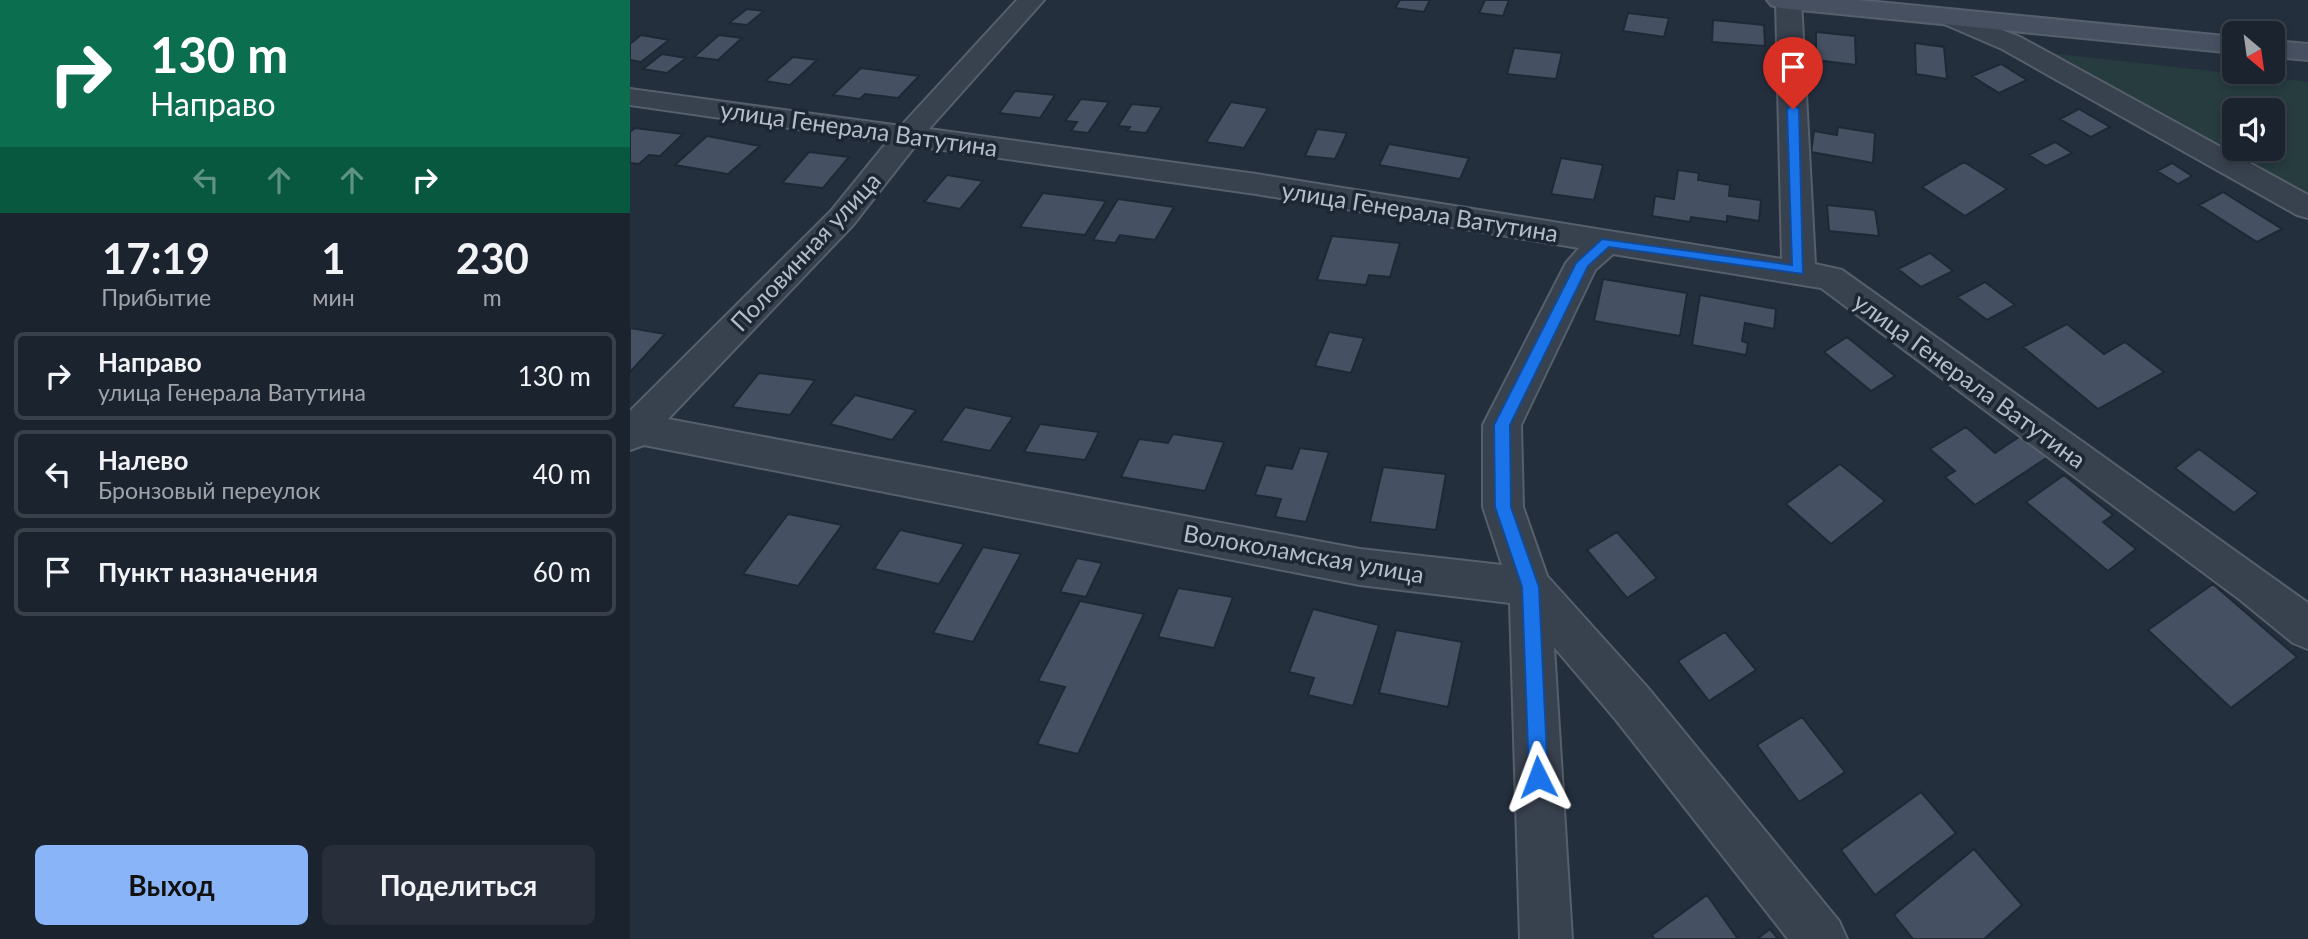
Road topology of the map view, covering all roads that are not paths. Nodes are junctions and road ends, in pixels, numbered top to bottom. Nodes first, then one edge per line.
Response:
1 (1031, 0) edge
2 (1921, 0) edge
3 (1784, 1) edge
4 (1954, 19) junction
5 (2222, 44) edge
6 (2286, 50) edge
7 (2308, 52) edge
8 (630, 96) edge
9 (908, 135) junction
10 (2308, 208) edge
11 (1606, 242) junction
12 (1799, 271) junction
13 (632, 430) edge
14 (1530, 587) junction
15 (2308, 629) edge
16 (1545, 939) edge
17 (1821, 939) edge

1 - 9 street, Половинная улица
2 - 4 street
3 - 4 street
3 - 12 street
4 - 5 street
4 - 10 street
6 - 7 street
8 - 9 street, улица Генерала Ватутина
9 - 11 street, улица Генерала Ватутина
9 - 13 street, Половинная улица
11 - 12 street, улица Генерала Ватутина
11 - 14 street
12 - 15 street, улица Генерала Ватутина
13 - 14 street, Волоколамская улица
14 - 16 street
14 - 17 street

